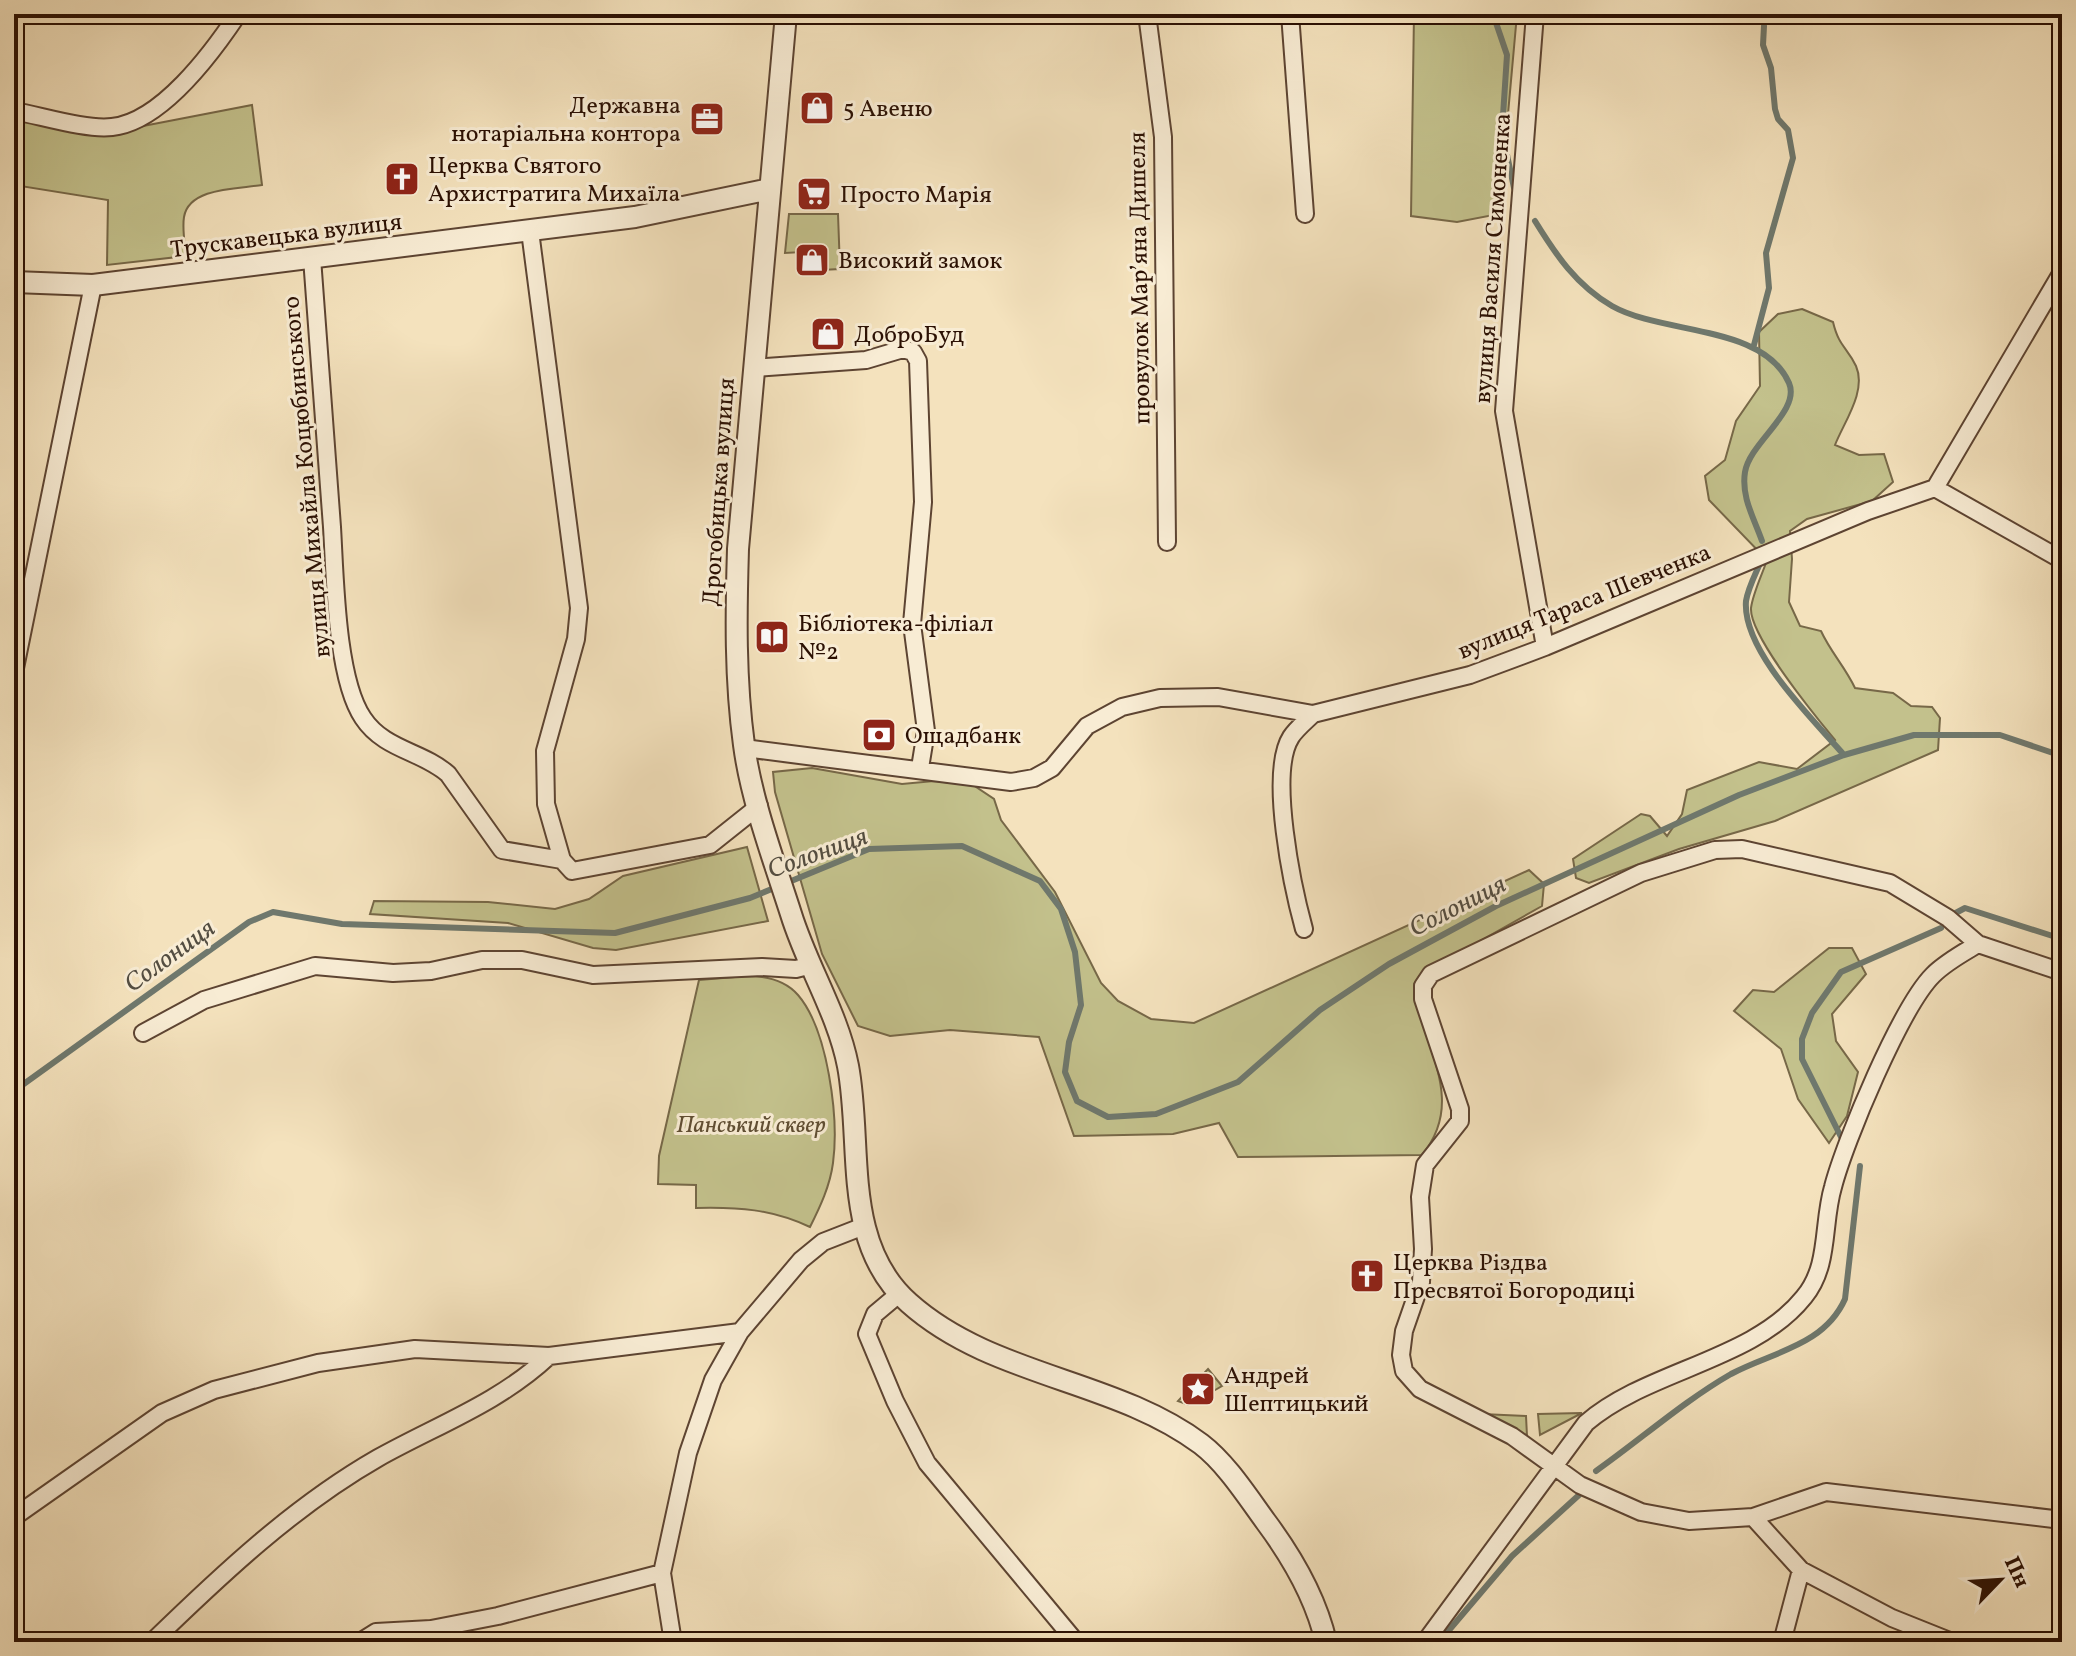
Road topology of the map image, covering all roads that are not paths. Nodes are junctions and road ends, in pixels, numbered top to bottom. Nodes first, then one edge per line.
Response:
1 (238, 14) edge
2 (786, 14) edge
3 (1147, 14) edge
4 (1290, 14) edge
5 (1535, 14) edge
6 (14, 111) edge
7 (770, 189) junction
8 (1305, 214) dead end
9 (530, 231) junction
10 (312, 258) junction
11 (2062, 272) edge
12 (14, 282) edge
13 (93, 285) junction
14 (753, 368) junction
15 (1935, 488) junction
16 (1167, 542) dead end
17 (2062, 560) edge
18 (1545, 647) junction
19 (14, 673) edge
20 (1313, 714) junction
21 (744, 748) junction
22 (920, 768) junction
23 (759, 806) junction
24 (562, 860) junction
25 (1304, 929) dead end
26 (1978, 944) junction
27 (808, 966) junction
28 (2062, 972) edge
29 (143, 1033) dead end
30 (864, 1226) junction
31 (900, 1293) junction
32 (740, 1332) junction
33 (549, 1356) junction
34 (1552, 1467) junction
35 (14, 1517) edge
36 (1753, 1517) junction
37 (2062, 1520) edge
38 (1801, 1570) junction
39 (662, 1573) junction
40 (427, 1635) edge
41 (152, 1642) edge
42 (360, 1642) edge
43 (673, 1642) edge
44 (1076, 1642) edge
45 (1326, 1642) edge
46 (1425, 1642) edge
47 (1782, 1642) edge
48 (1952, 1642) edge

1 - 6 street
2 - 7 street, Дрогобицька вулиця
3 - 16 street, провулок Марʼяна Дишеля
4 - 8 street
5 - 18 street, вулиця Василя Симоненка
7 - 9 street, Трускавецька вулиця
7 - 14 street, Дрогобицька вулиця
9 - 10 street, Трускавецька вулиця
9 - 24 street
10 - 13 street, Трускавецька вулиця
10 - 24 street, вулиця Михайла Коцюбинського
11 - 15 street
12 - 13 street, Трускавецька вулиця
13 - 19 street
14 - 21 street, Дрогобицька вулиця
14 - 22 street
15 - 17 street
15 - 18 street, вулиця Тараса Шевченка
18 - 20 street, вулиця Тараса Шевченка
20 - 22 street, вулиця Тараса Шевченка
20 - 25 street
21 - 22 street, вулиця Тараса Шевченка
21 - 23 street, Дрогобицька вулиця
23 - 24 street, вулиця Михайла Коцюбинського
23 - 27 street, Дрогобицька вулиця
26 - 28 street
26 - 34 street
26 - 34 street
27 - 29 street
27 - 30 street, Дрогобицька вулиця
30 - 31 street, Дрогобицька вулиця
30 - 32 street
31 - 44 street
31 - 45 street, Дрогобицька вулиця
32 - 33 street
32 - 39 street
33 - 35 street
33 - 41 street
34 - 36 street
34 - 46 street
36 - 37 street
36 - 38 street
38 - 47 street
38 - 48 street
39 - 40 street
39 - 43 street
40 - 42 street

